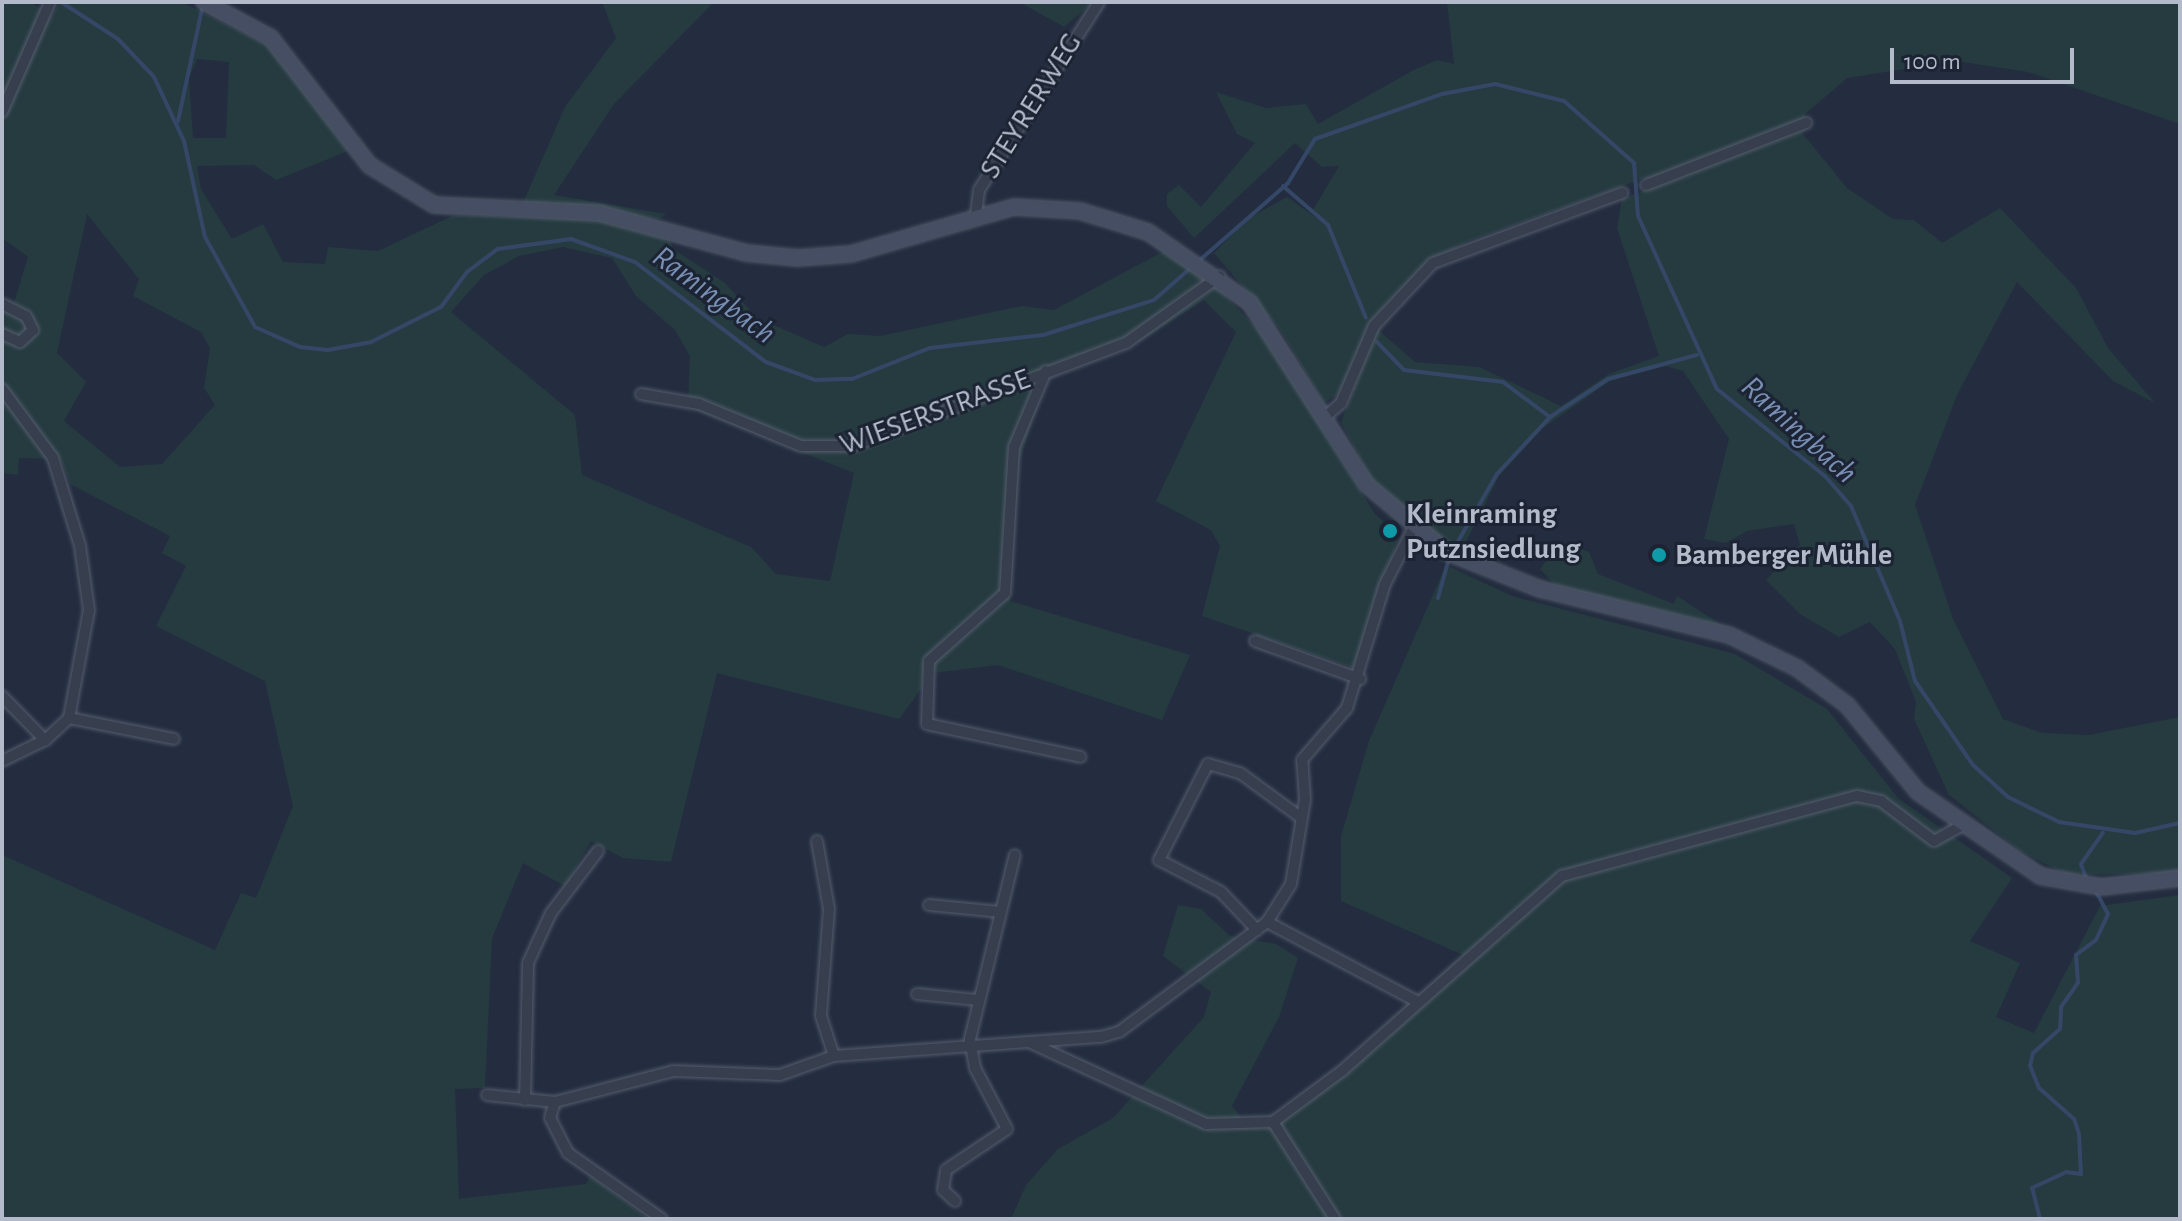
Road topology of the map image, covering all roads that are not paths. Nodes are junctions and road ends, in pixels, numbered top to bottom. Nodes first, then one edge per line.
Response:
1 (50, 2) edge
2 (204, 2) edge
3 (1099, 2) edge
4 (225, 6) edge
5 (2, 112) edge
6 (1806, 123) dead end
7 (1646, 185) dead end
8 (1622, 193) dead end
9 (976, 215) junction
10 (1217, 274) junction
11 (2, 304) edge
12 (2, 334) edge
13 (1046, 371) junction
14 (2, 389) edge
15 (641, 394) dead end
16 (1325, 417) junction
17 (1413, 529) junction
18 (1255, 641) dead end
19 (1360, 679) junction
20 (2, 696) edge
21 (69, 718) junction
22 (174, 739) dead end
23 (45, 740) junction
24 (1081, 757) dead end
25 (2, 761) edge
26 (1300, 817) junction
27 (1961, 826) junction
28 (817, 841) dead end
29 (598, 851) dead end
30 (1015, 855) dead end
31 (2180, 878) edge
32 (929, 905) dead end
33 (1001, 912) junction
34 (1267, 922) junction
35 (1257, 930) junction
36 (917, 994) dead end
37 (978, 1000) junction
38 (1418, 1002) junction
39 (1029, 1042) junction
40 (971, 1052) junction
41 (834, 1056) junction
42 (487, 1095) dead end
43 (525, 1100) junction
44 (555, 1102) junction
45 (1273, 1122) junction
46 (955, 1201) dead end
47 (662, 1219) edge
48 (1335, 1219) edge

1 - 5 street
2 - 4 main road
3 - 9 street, STEYRERWEG
4 - 9 main road
6 - 7 street
8 - 16 street
9 - 10 main road
10 - 13 street, WIESERSTRASSE
10 - 16 main road
11 - 12 street
13 - 15 street, WIESERSTRASSE
13 - 24 street, WIESERSTRASSE
14 - 21 street
16 - 17 main road
17 - 19 street
17 - 27 main road
18 - 19 street
19 - 26 street
20 - 23 street
21 - 22 street
21 - 23 street
23 - 25 street
26 - 34 street
26 - 35 street
27 - 31 main road
27 - 38 street
28 - 41 street
29 - 43 street
30 - 33 street
32 - 33 street
33 - 37 street
34 - 35 street
34 - 38 street
35 - 39 street
36 - 37 street
37 - 40 street
38 - 45 street
39 - 40 street
39 - 45 street
40 - 41 street
40 - 46 street
41 - 44 street
42 - 43 street
43 - 44 street
44 - 47 street
45 - 48 street

